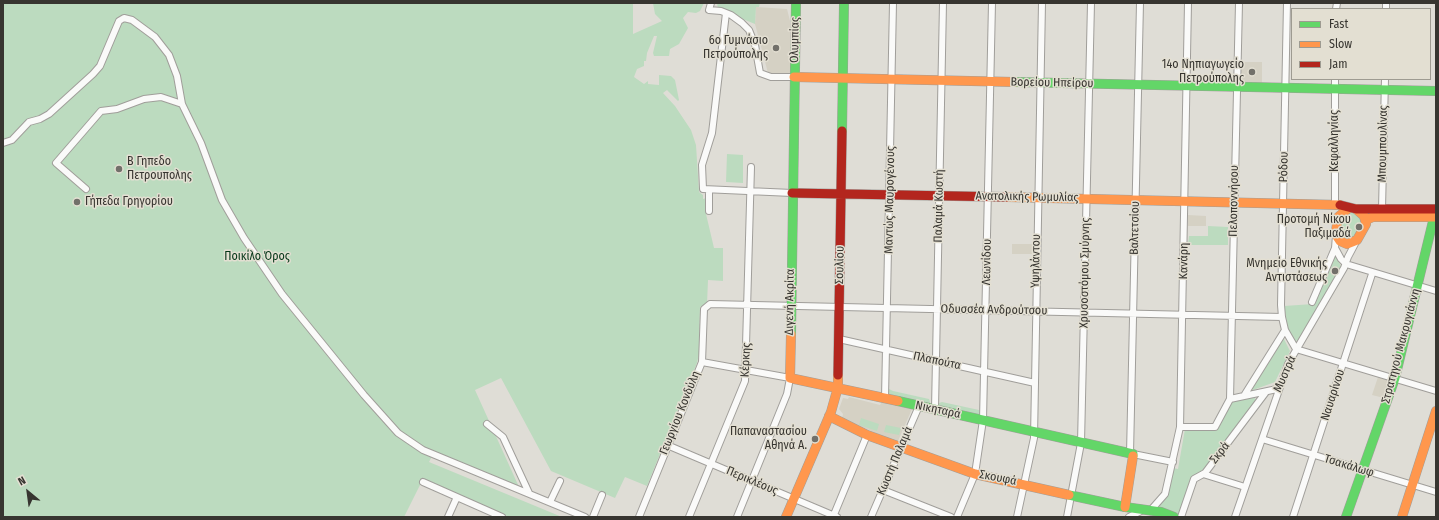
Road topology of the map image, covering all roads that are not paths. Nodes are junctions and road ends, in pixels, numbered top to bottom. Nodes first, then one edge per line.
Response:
1 (711, 3) edge
2 (796, 3) edge
3 (844, 3) edge
4 (893, 3) edge
5 (943, 3) edge
6 (992, 3) edge
7 (1042, 3) edge
8 (1090, 3) edge
9 (1140, 3) edge
10 (1188, 3) edge
11 (1238, 3) edge
12 (1287, 3) edge
13 (726, 13) junction
14 (794, 77) junction
15 (843, 78) junction
16 (891, 79) junction
17 (942, 80) junction
18 (1384, 80) edge
19 (990, 81) junction
20 (1040, 82) junction
21 (1088, 83) junction
22 (1138, 84) junction
23 (1335, 84) edge
24 (1186, 86) junction
25 (1237, 87) junction
26 (1286, 88) junction
27 (1384, 90) junction
28 (1436, 91) edge
29 (182, 104) junction
30 (3, 143) edge
31 (751, 167) dead end
32 (86, 189) dead end
33 (707, 191) junction
34 (750, 191) junction
35 (792, 193) junction
36 (842, 194) junction
37 (890, 195) junction
38 (940, 196) junction
39 (988, 197) junction
40 (1037, 198) junction
41 (1087, 199) junction
42 (1136, 200) junction
43 (1185, 201) junction
44 (1233, 202) junction
45 (1284, 203) junction
46 (1335, 204) junction
47 (1352, 209) junction
48 (1382, 209) junction
49 (709, 211) dead end
50 (1435, 215) edge
51 (1366, 220) junction
52 (1336, 236) junction
53 (1357, 240) junction
54 (1335, 248) junction
55 (1346, 264) junction
56 (1372, 274) junction
57 (1418, 286) junction
58 (1436, 291) edge
59 (1312, 302) dead end
60 (706, 306) joint
61 (747, 306) junction
62 (790, 306) junction
63 (839, 307) junction
64 (888, 309) junction
65 (936, 310) junction
66 (986, 310) junction
67 (1035, 311) junction
68 (1084, 312) junction
69 (1133, 314) junction
70 (1183, 315) junction
71 (1231, 315) junction
72 (1282, 317) junction
73 (1285, 330) junction
74 (839, 339) junction
75 (1296, 349) junction
76 (886, 350) junction
77 (936, 361) junction
78 (702, 362) junction
79 (1344, 362) junction
80 (747, 371) junction
81 (985, 372) junction
82 (790, 378) junction
83 (1395, 378) junction
84 (1035, 383) junction
85 (838, 387) junction
86 (1278, 389) junction
87 (1436, 390) edge
88 (1266, 392) junction
89 (1245, 394) junction
90 (886, 398) junction
91 (1230, 398) junction
92 (919, 406) junction
93 (934, 409) junction
94 (1436, 411) edge
95 (829, 416) junction
96 (983, 420) junction
97 (486, 424) dead end
98 (1180, 427) junction
99 (1034, 432) junction
100 (867, 435) junction
101 (1262, 439) junction
102 (1081, 442) junction
103 (667, 445) junction
104 (901, 448) junction
105 (1131, 454) junction
106 (1313, 454) junction
107 (1173, 462) junction
108 (711, 464) junction
109 (1363, 470) junction
110 (975, 474) junction
111 (1204, 474) junction
112 (560, 481) dead end
113 (752, 481) junction
114 (423, 482) dead end
115 (1024, 484) junction
116 (1412, 485) junction
117 (1245, 487) junction
118 (883, 490) junction
119 (1436, 492) edge
120 (529, 493) junction
121 (602, 495) dead end
122 (1072, 495) junction
123 (457, 497) junction
124 (794, 499) junction
125 (550, 502) junction
126 (1125, 507) junction
127 (1146, 511) junction
128 (497, 516) edge
129 (448, 517) edge
130 (584, 517) edge
131 (593, 517) edge
132 (639, 517) edge
133 (689, 517) edge
134 (738, 517) edge
135 (786, 517) edge
136 (835, 517) edge
137 (871, 517) edge
138 (951, 517) edge
139 (957, 517) edge
140 (1017, 517) edge
141 (1067, 517) edge
142 (1129, 517) edge
143 (1174, 517) edge
144 (1181, 517) edge
145 (1235, 517) edge
146 (1293, 517) edge
147 (1346, 517) edge
148 (1402, 517) edge

1 - 13 street, Βορείου Ηπείρου
2 - 14 street, Ολυμπίας
3 - 15 street, Σουλίου
4 - 16 street, Μαντώς Μαυρογένους
5 - 17 street, Παλαμά Κωστή
6 - 19 street, Λεωνίδου
7 - 20 street, Υψηλάντου
8 - 21 street, Χρυσοστόμου Σμύρνης
9 - 22 street, Βαλτετσίου
10 - 24 street, Κανάρη
11 - 25 street, Πελοποννήσου
12 - 26 street, Ρόδου
13 - 14 street, Βορείου Ηπείρου
13 - 33 street
14 - 15 street, Βορείου Ηπείρου
14 - 35 street, Διγενή Ακρίτα
15 - 16 street, Βορείου Ηπείρου
15 - 36 street, Σουλίου
16 - 17 street, Βορείου Ηπείρου
16 - 37 street, Μαντώς Μαυρογένους
17 - 19 street, Βορείου Ηπείρου
17 - 38 street, Παλαμά Κωστή
18 - 27 street, Μπουμπουλίνας
19 - 20 street, Βορείου Ηπείρου
19 - 39 street, Λεωνίδου
20 - 21 street, Βορείου Ηπείρου
20 - 40 street, Υψηλάντου
21 - 22 street, Βορείου Ηπείρου
21 - 41 street, Χρυσοστόμου Σμύρνης
22 - 24 street, Βορείου Ηπείρου
22 - 42 street, Βαλτετσίου
23 - 26 street, Βορείου Ηπείρου
23 - 27 street, Βορείου Ηπείρου
23 - 46 street, Κεφαλληνίας
24 - 25 street, Βορείου Ηπείρου
24 - 43 street, Κανάρη
25 - 26 street, Βορείου Ηπείρου
25 - 44 street, Πελοποννήσου
26 - 45 street, Ρόδου
27 - 28 street, Βορείου Ηπείρου
27 - 48 street, Μπουμπουλίνας
29 - 30 street
29 - 32 street
29 - 120 street
31 - 34 street, Κέρκης
33 - 34 street, Ανατολικής Ρωμυλίας
33 - 49 street
34 - 35 street, Ανατολικής Ρωμυλίας
34 - 61 street, Κέρκης
35 - 36 street, Ανατολικής Ρωμυλίας
35 - 62 street, Διγενή Ακρίτα
36 - 37 street, Ανατολικής Ρωμυλίας
36 - 63 street, Σουλίου
37 - 38 street, Ανατολικής Ρωμυλίας
37 - 64 street, Μαντώς Μαυρογένους
38 - 39 street, Ανατολικής Ρωμυλίας
38 - 65 street, Παλαμά Κωστή
39 - 40 street, Ανατολικής Ρωμυλίας
39 - 66 street, Λεωνίδου
40 - 41 street, Ανατολικής Ρωμυλίας
40 - 67 street, Υψηλάντου
41 - 42 street, Ανατολικής Ρωμυλίας
41 - 68 street, Χρυσοστόμου Σμύρνης
42 - 43 street, Ανατολικής Ρωμυλίας
42 - 69 street, Βαλτετσίου
43 - 44 street, Ανατολικής Ρωμυλίας
43 - 70 street, Κανάρη
44 - 45 street, Ανατολικής Ρωμυλίας
44 - 71 street, Πελοποννήσου
45 - 46 street, Ανατολικής Ρωμυλίας
45 - 72 street, Ρόδου
46 - 47 street, Ανατολικής Ρωμυλίας
47 - 48 street, Ανατολικής Ρωμυλίας
47 - 51 street
47 - 52 street
48 - 50 street, Ανατολικής Ρωμυλίας
50 - 51 street
50 - 57 street, Στρατηγού Μακρυγιάννη
51 - 53 street
52 - 53 street
52 - 54 street
53 - 55 street, Μυστρά
54 - 55 street
54 - 59 street
55 - 56 street
55 - 75 street, Μυστρά
56 - 57 street
56 - 79 street, Ναυαρίνου
57 - 58 street
57 - 83 street, Στρατηγού Μακρυγιάννη
60 - 61 street, Οδυσσέα Ανδρούτσου
60 - 78 street, Γεωργίου Κονδύλη
61 - 62 street, Οδυσσέα Ανδρούτσου
61 - 80 street, Κέρκης
62 - 63 street, Οδυσσέα Ανδρούτσου
62 - 82 street, Διγενή Ακρίτα
63 - 64 street, Οδυσσέα Ανδρούτσου
63 - 74 street, Σουλίου
64 - 65 street, Οδυσσέα Ανδρούτσου
64 - 76 street, Μαντώς Μαυρογένους
65 - 66 street, Οδυσσέα Ανδρούτσου
65 - 77 street, Παλαμά Κωστή
66 - 67 street, Οδυσσέα Ανδρούτσου
66 - 81 street, Λεωνίδου
67 - 68 street, Οδυσσέα Ανδρούτσου
67 - 84 street, Υψηλάντου
68 - 69 street, Οδυσσέα Ανδρούτσου
68 - 102 street, Χρυσοστόμου Σμύρνης
69 - 70 street, Οδυσσέα Ανδρούτσου
69 - 105 street, Βαλτετσίου
70 - 71 street, Οδυσσέα Ανδρούτσου
70 - 98 street, Κανάρη
71 - 72 street, Οδυσσέα Ανδρούτσου
71 - 91 street, Πελοποννήσου
72 - 73 street, Ρόδου
73 - 75 street, Ρόδου
73 - 89 street
74 - 76 street, Πλαπούτα
74 - 85 street, Σουλίου
75 - 79 street
75 - 86 street, Μυστρά
76 - 77 street, Πλαπούτα
76 - 90 street, Μαντώς Μαυρογένους
77 - 81 street, Πλαπούτα
77 - 93 street, Παλαμά Κωστή
78 - 80 street, Νικηταρά
78 - 103 street, Γεωργίου Κονδύλη
79 - 83 street
79 - 106 street, Ναυαρίνου
80 - 82 street, Νικηταρά
80 - 108 street, Κέρκης
81 - 84 street, Πλαπούτα
81 - 96 street, Λεωνίδου
82 - 85 street, Νικηταρά
82 - 113 street, Διγενή Ακρίτα
83 - 87 street
83 - 109 street, Στρατηγού Μακρυγιάννη
84 - 99 street, Υψηλάντου
85 - 90 street, Νικηταρά
85 - 95 street, Σουλίου
86 - 88 street
86 - 101 street, Μυστρά
88 - 89 street
88 - 111 street, Σκρά
89 - 91 street
90 - 92 street, Νικηταρά
91 - 98 street
92 - 93 street, Νικηταρά
92 - 104 street, Κωστή Παλαμά
93 - 96 street, Νικηταρά
94 - 116 street
95 - 100 street, Σκουφά
95 - 124 street, Σουλίου
96 - 99 street, Νικηταρά
96 - 110 street, Λεωνίδου
97 - 120 street
98 - 107 street, Κανάρη
99 - 102 street, Νικηταρά
99 - 115 street, Υψηλάντου
100 - 104 street, Σκουφά
100 - 136 street
101 - 106 street, Τσακάλωφ
101 - 117 street, Μυστρά
102 - 105 street, Νικηταρά
102 - 122 street, Χρυσοστόμου Σμύρνης
103 - 108 street, Περικλέους
103 - 132 street, Γεωργίου Κονδύλη
104 - 110 street, Σκουφά
104 - 118 street, Κωστή Παλαμά
105 - 107 street, Νικηταρά
105 - 126 street
106 - 109 street, Τσακάλωφ
106 - 146 street, Ναυαρίνου
107 - 127 street, Κανάρη
108 - 113 street, Περικλέους
108 - 133 street, Κέρκης
109 - 116 street, Τσακάλωφ
109 - 147 street, Στρατηγού Μακρυγιάννη
110 - 115 street, Σκουφά
110 - 139 street, Λεωνίδου
111 - 117 street
111 - 144 street, Σκρά
112 - 125 street
113 - 124 street, Περικλέους
113 - 134 street, Διγενή Ακρίτα
114 - 123 street
115 - 122 street, Σκουφά
115 - 140 street, Υψηλάντου
116 - 119 street, Τσακάλωφ
116 - 148 street
117 - 145 street, Μυστρά
118 - 137 street, Κωστή Παλαμά
118 - 138 street
120 - 125 street
121 - 131 street
122 - 126 street, Σκουφά
122 - 141 street, Χρυσοστόμου Σμύρνης
123 - 128 street
123 - 129 street
124 - 135 street, Σουλίου
124 - 136 street, Περικλέους
125 - 130 street
126 - 127 street, Σκουφά
127 - 142 street
127 - 143 street, Σκουφά

